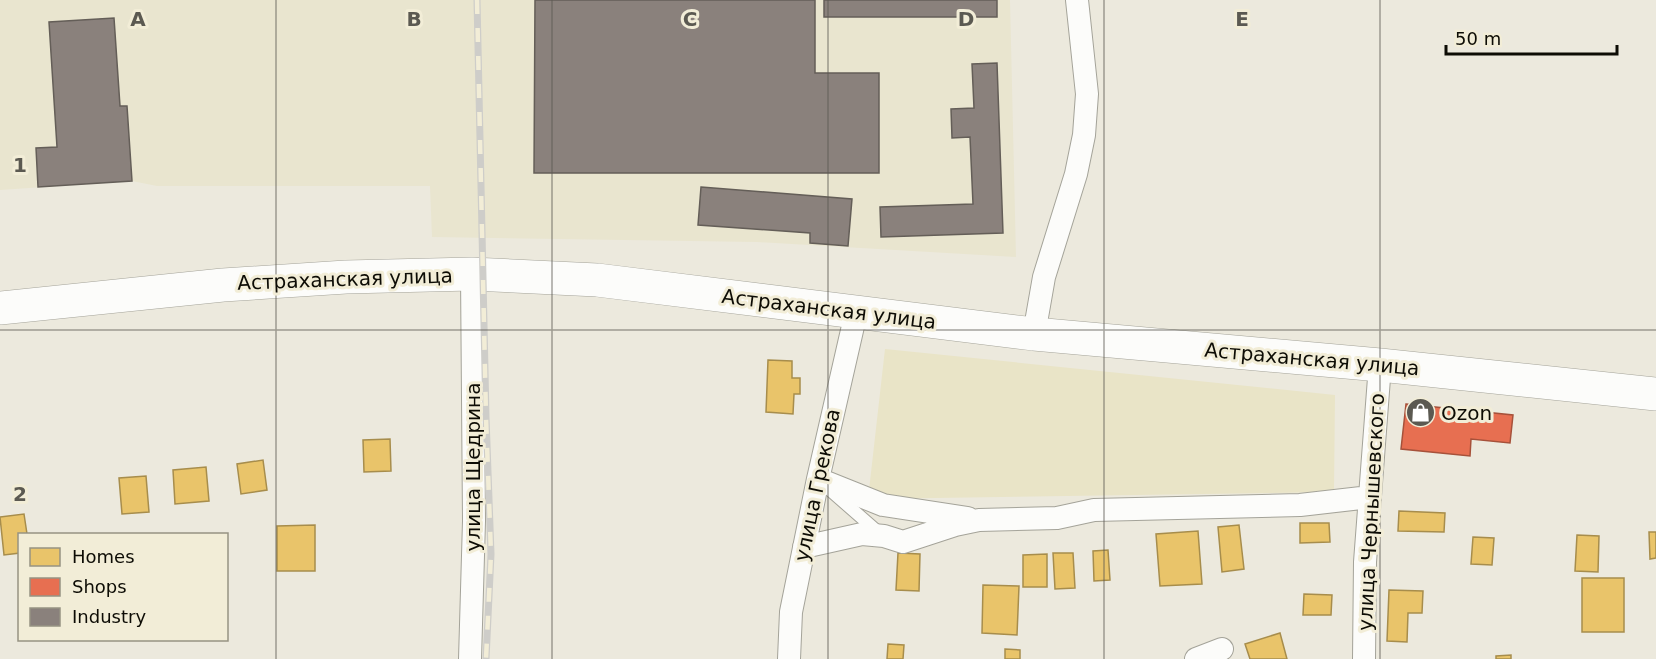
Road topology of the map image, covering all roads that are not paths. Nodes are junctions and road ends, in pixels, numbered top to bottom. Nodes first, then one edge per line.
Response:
1 (1077, 0) edge
2 (472, 274) junction
3 (0, 308) edge
4 (856, 313) junction
5 (1034, 334) junction
6 (1380, 365) junction
7 (1656, 394) edge
8 (818, 479) junction
9 (1370, 497) junction
10 (979, 520) junction
11 (884, 536) junction
12 (804, 547) junction
13 (1222, 649) dead end
14 (470, 659) edge
15 (789, 659) edge
16 (1196, 659) edge
17 (1364, 659) edge

1 - 5 street
2 - 3 main road, Астраханская улица
2 - 4 main road, Астраханская улица
2 - 14 street, улица Щедрина
4 - 5 main road, Астраханская улица
4 - 8 street, улица Грекова
5 - 6 main road, Астраханская улица
6 - 7 main road, Астраханская улица
6 - 9 street, улица Чернышевского
8 - 10 street
8 - 11 lane
8 - 12 street, улица Грекова
9 - 10 street
9 - 17 street, улица Чернышевского
10 - 11 street
11 - 12 street
12 - 15 street, улица Грекова
13 - 16 street

